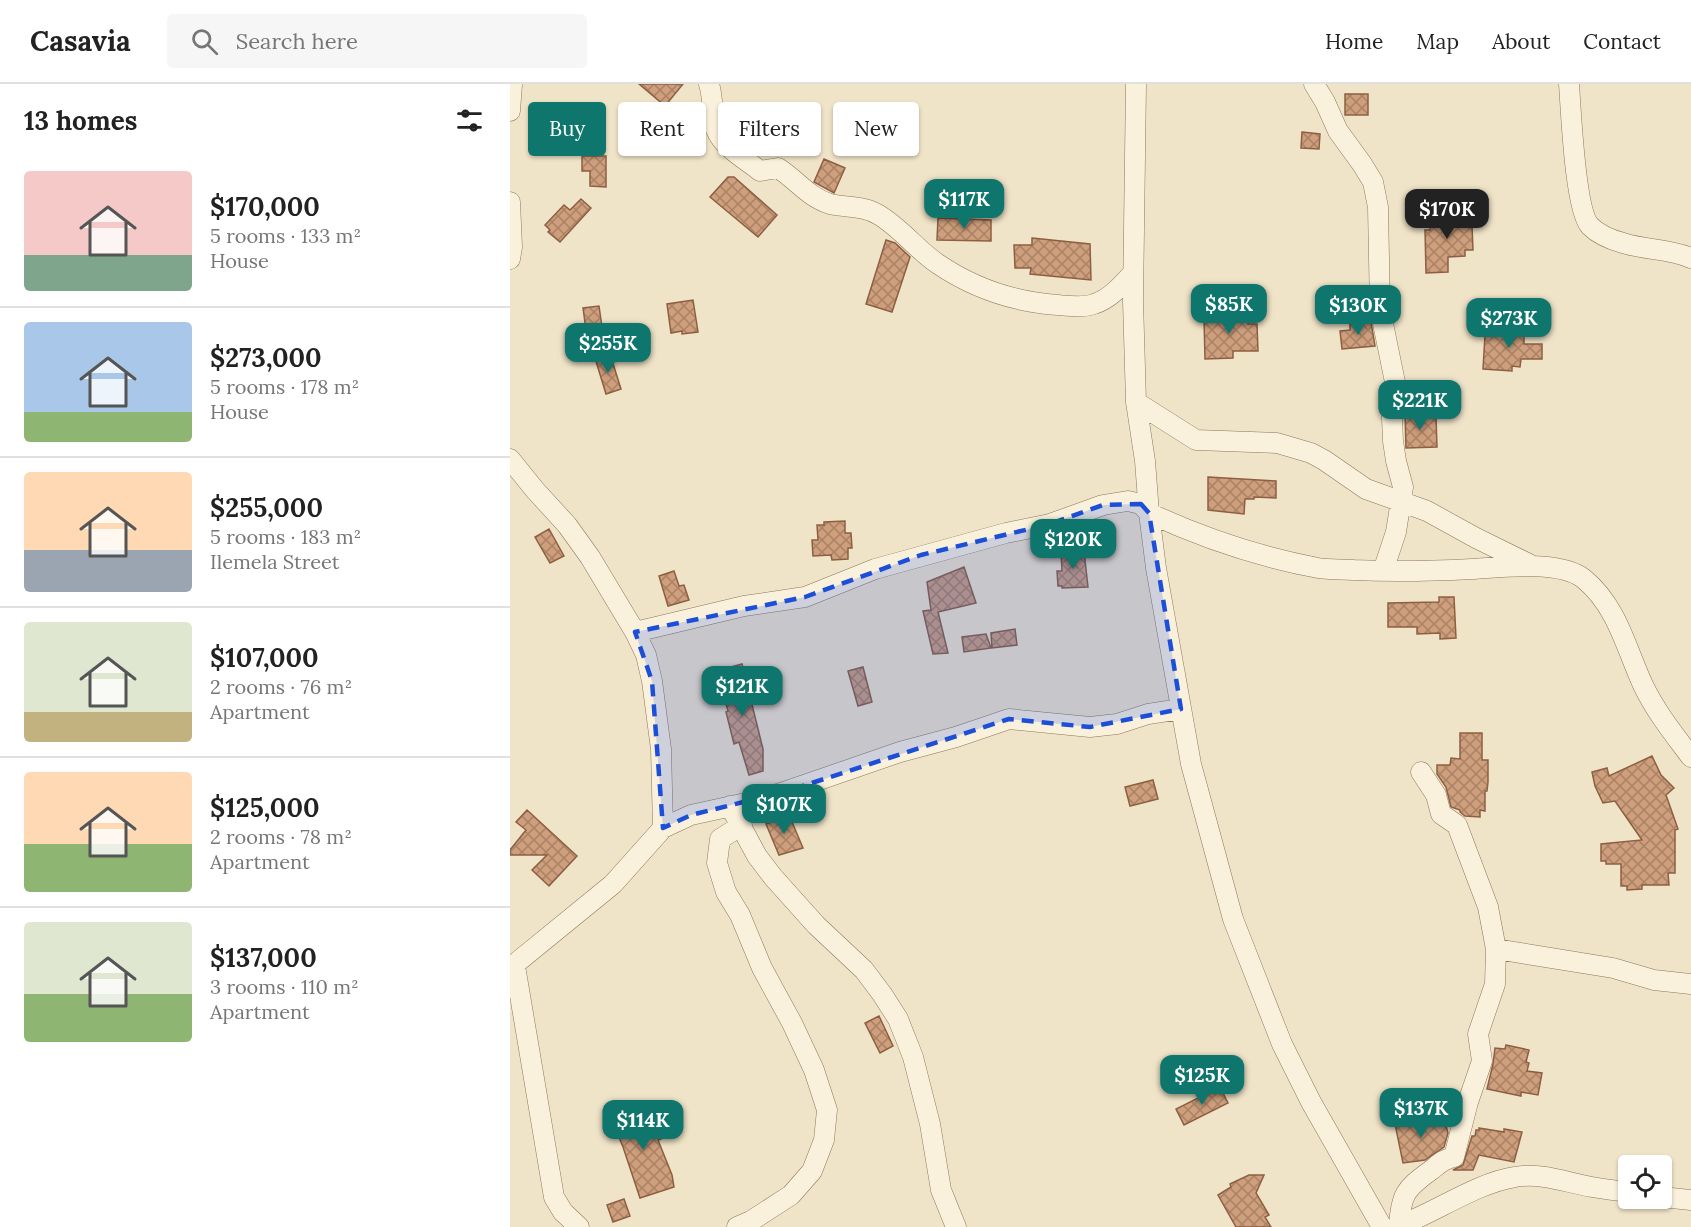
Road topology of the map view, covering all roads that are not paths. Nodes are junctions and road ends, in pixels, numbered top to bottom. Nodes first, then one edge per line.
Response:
1 (512, 84) edge
2 (709, 84) edge
3 (1136, 84) edge
4 (1314, 84) edge
5 (1569, 84) edge
6 (510, 111) edge
7 (510, 202) edge
8 (1691, 258) edge
9 (510, 259) edge
10 (1132, 273) junction
11 (1136, 402) junction
12 (510, 459) edge
13 (1401, 501) junction
14 (1149, 513) junction
15 (1533, 565) junction
16 (1383, 572) junction
17 (635, 632) junction
18 (1181, 709) junction
19 (1691, 756) edge
20 (1422, 772) dead end
21 (730, 806) junction
22 (742, 825) junction
23 (663, 828) junction
24 (1496, 949) junction
25 (512, 967) edge
26 (1691, 984) edge
27 (1618, 1191) edge
28 (1672, 1198) edge
29 (1691, 1200) edge
30 (579, 1227) edge
31 (737, 1227) edge
32 (956, 1227) edge
33 (1382, 1227) edge
34 (1397, 1227) edge

1 - 6 street
2 - 10 street
3 - 10 street
4 - 13 street
5 - 8 street
7 - 9 street
10 - 11 street
11 - 13 street
11 - 14 street
12 - 17 street
13 - 15 street
13 - 16 street
14 - 16 street
14 - 17 street
14 - 18 street
15 - 16 street
15 - 19 street
17 - 23 street
18 - 21 street
18 - 33 street
20 - 24 street
21 - 22 street
21 - 23 street
22 - 31 street
22 - 32 street
23 - 25 street
24 - 26 street
24 - 34 street
25 - 30 street
27 - 34 street
28 - 29 street

